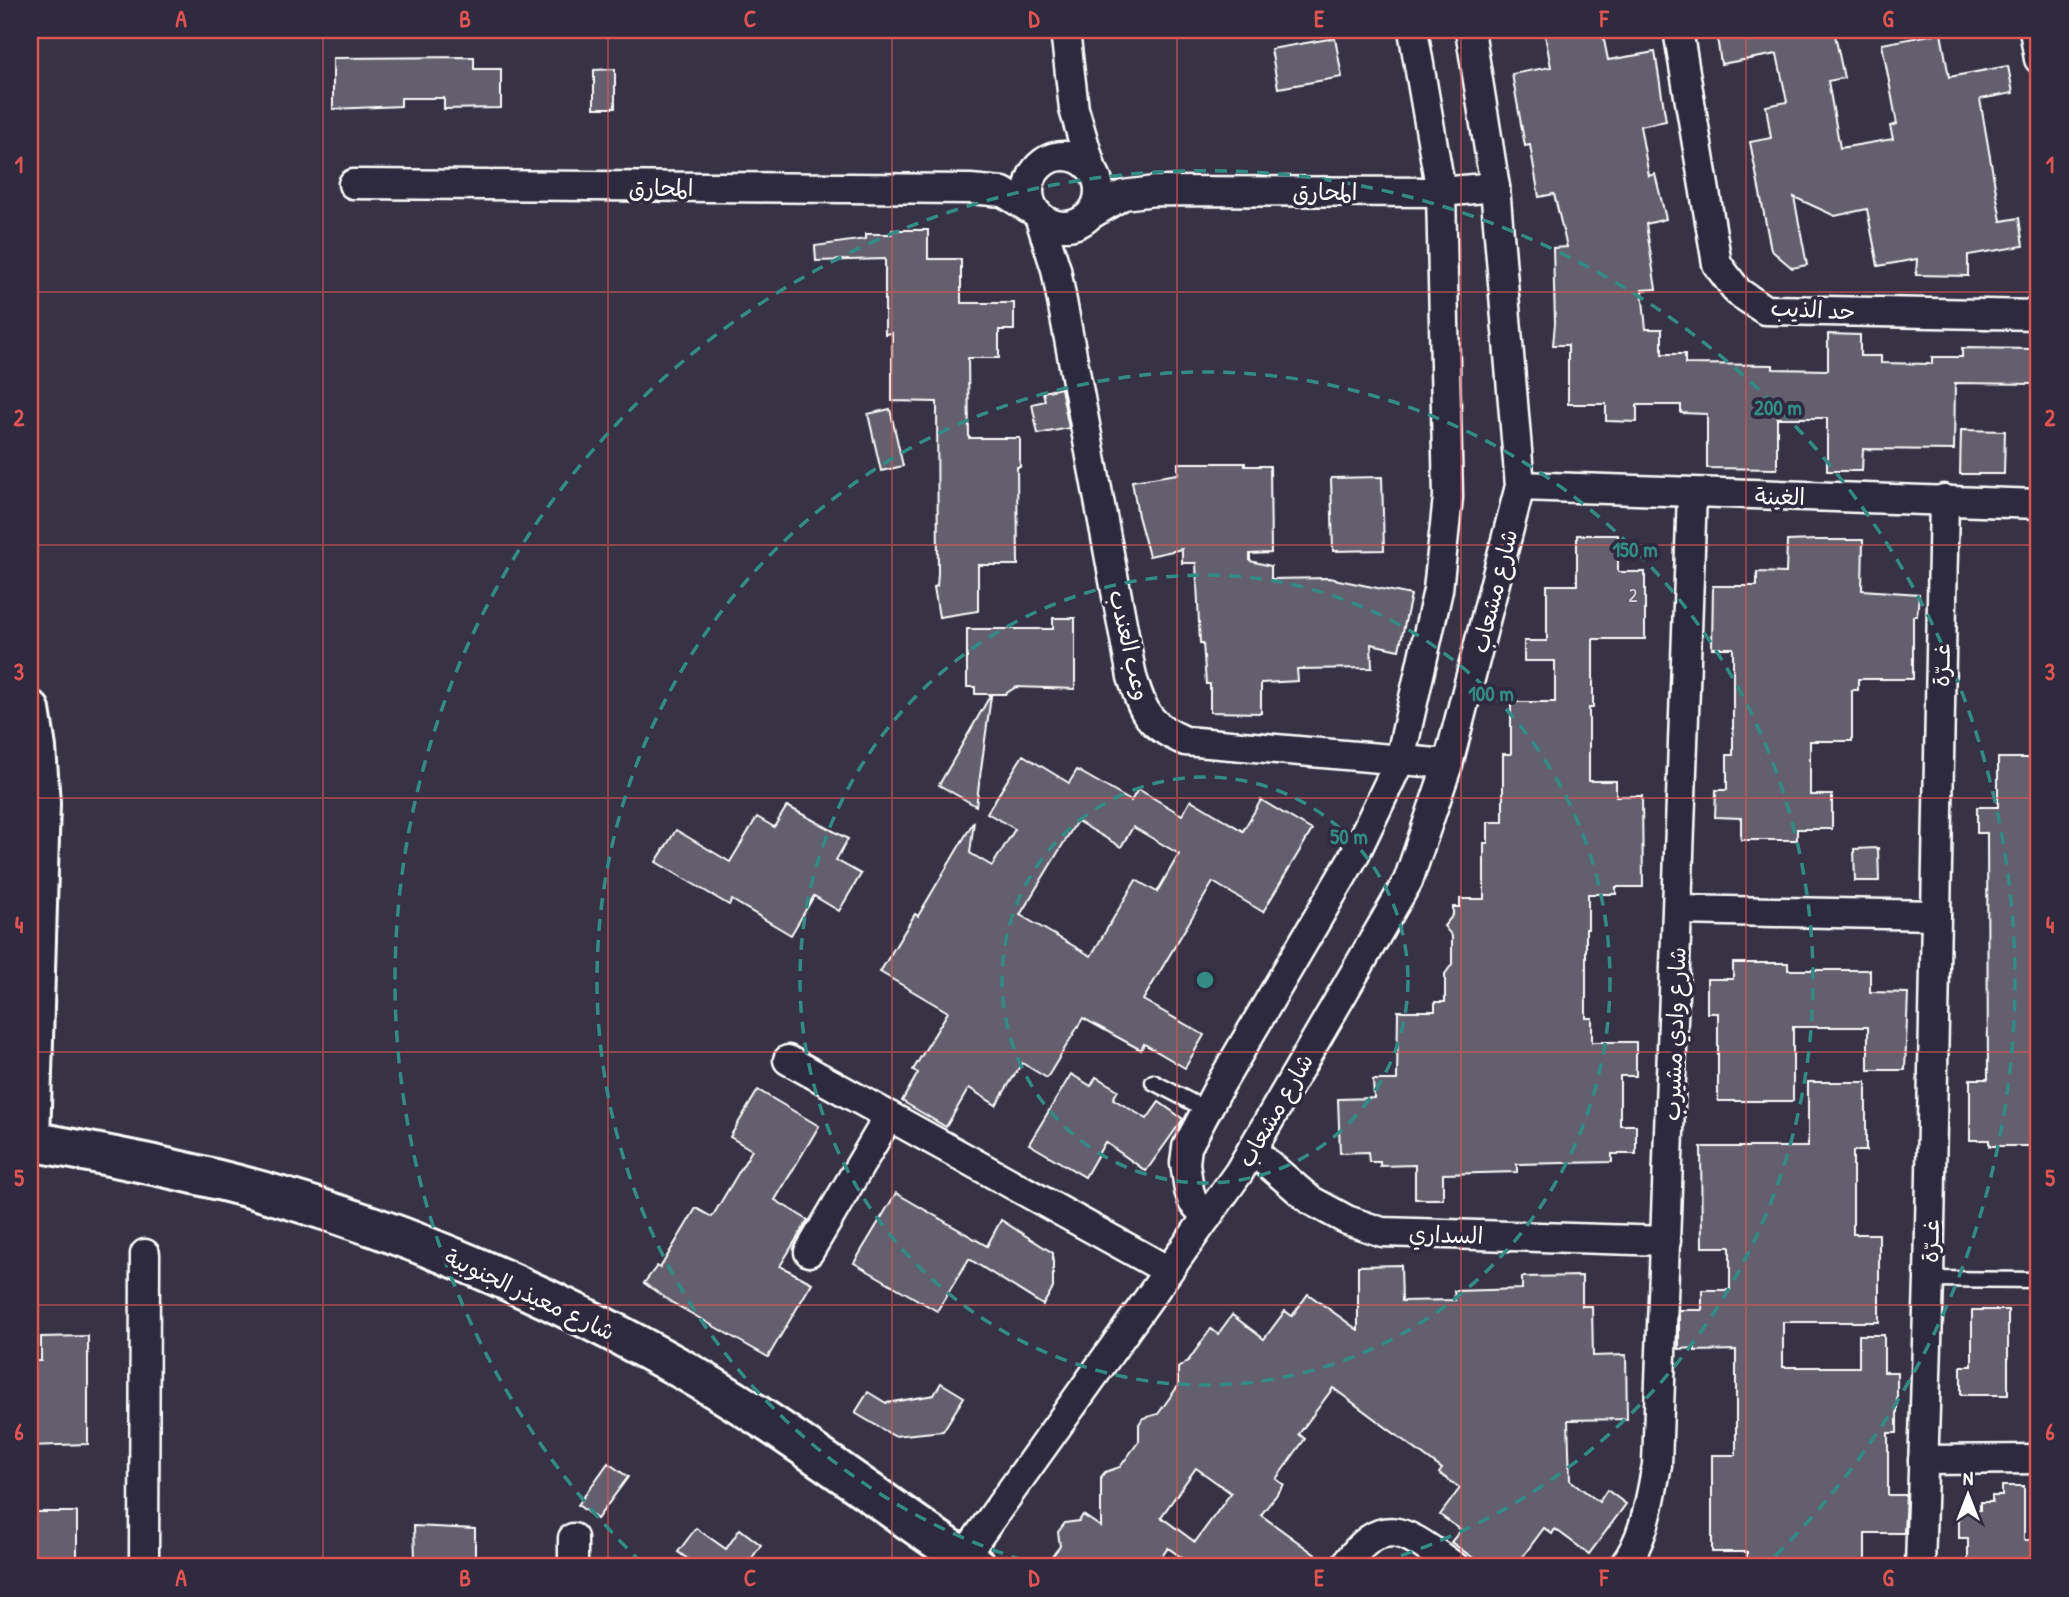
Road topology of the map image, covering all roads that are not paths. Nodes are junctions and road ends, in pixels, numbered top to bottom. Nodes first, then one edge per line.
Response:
1 (1065, 30) edge
2 (1413, 30) edge
3 (1470, 30) edge
4 (1678, 30) edge
5 (2034, 30) edge
6 (2039, 59) edge
7 (1072, 93) junction
8 (1042, 164) junction
9 (1094, 172) junction
10 (353, 184) dead end
11 (1496, 187) junction
12 (970, 189) junction
13 (1155, 191) junction
14 (1441, 192) junction
15 (1037, 214) junction
16 (1088, 216) junction
17 (1056, 269) junction
18 (2039, 315) edge
19 (1520, 486) junction
20 (1692, 494) junction
21 (1944, 499) junction
22 (2039, 504) edge
23 (30, 710) edge
24 (1400, 760) junction
25 (1448, 764) junction
26 (1678, 910) junction
27 (1936, 915) junction
28 (788, 1060) dead end
29 (1153, 1082) dead end
30 (1207, 1110) junction
31 (889, 1116) junction
32 (30, 1141) edge
33 (1252, 1150) junction
34 (1207, 1217) junction
35 (1666, 1241) junction
36 (809, 1252) dead end
37 (145, 1254) dead end
38 (1167, 1270) junction
39 (1929, 1279) junction
40 (2039, 1280) edge
41 (2039, 1459) edge
42 (1923, 1460) junction
43 (573, 1538) dead end
44 (970, 1563) edge
45 (144, 1567) edge
46 (573, 1567) edge
47 (1344, 1567) edge
48 (1455, 1567) edge
49 (1623, 1567) edge
50 (1920, 1567) edge

1 - 7 street
2 - 14 street
3 - 11 street, شارع مشعاب
4 - 18 street, حد الذيب
5 - 6 street
7 - 8 street
7 - 9 street
8 - 9 street
8 - 12 street, المحارق
8 - 15 street
9 - 13 street, المحارق
9 - 16 street
10 - 12 street, المحارق
11 - 14 street, المحارق
11 - 19 street, شارع مشعاب
12 - 15 street, المحارق
13 - 14 street, المحارق
13 - 16 street, المحارق
14 - 24 street
15 - 16 street
15 - 17 street, وعب العندب
16 - 17 street, وعب العندب
17 - 24 street, وعب العندب
19 - 20 street, الغينة
19 - 25 street, شارع مشعاب
20 - 21 street, الغينة
20 - 26 street, شارع وادي مشيرب
21 - 22 street, الغينة
21 - 27 street, غــرّة
23 - 32 street
24 - 25 street, وعب العندب
24 - 30 street
25 - 33 street, شارع مشعاب
26 - 27 street
26 - 35 street, شارع وادي مشيرب
27 - 39 street, غــرّة
28 - 31 street
29 - 30 lane
30 - 34 street
31 - 36 street
31 - 38 street
32 - 44 street, شارع معيذر الجنوبية
33 - 34 street, شارع مشعاب
33 - 35 street, السداري
34 - 38 street, شارع مشعاب
35 - 49 street, شارع وادي مشيرب
37 - 45 street
38 - 44 street, شارع مشعاب
39 - 40 lane
39 - 42 street, غــرّة
41 - 42 street
42 - 50 street, غــرّة
43 - 46 street
47 - 48 street

